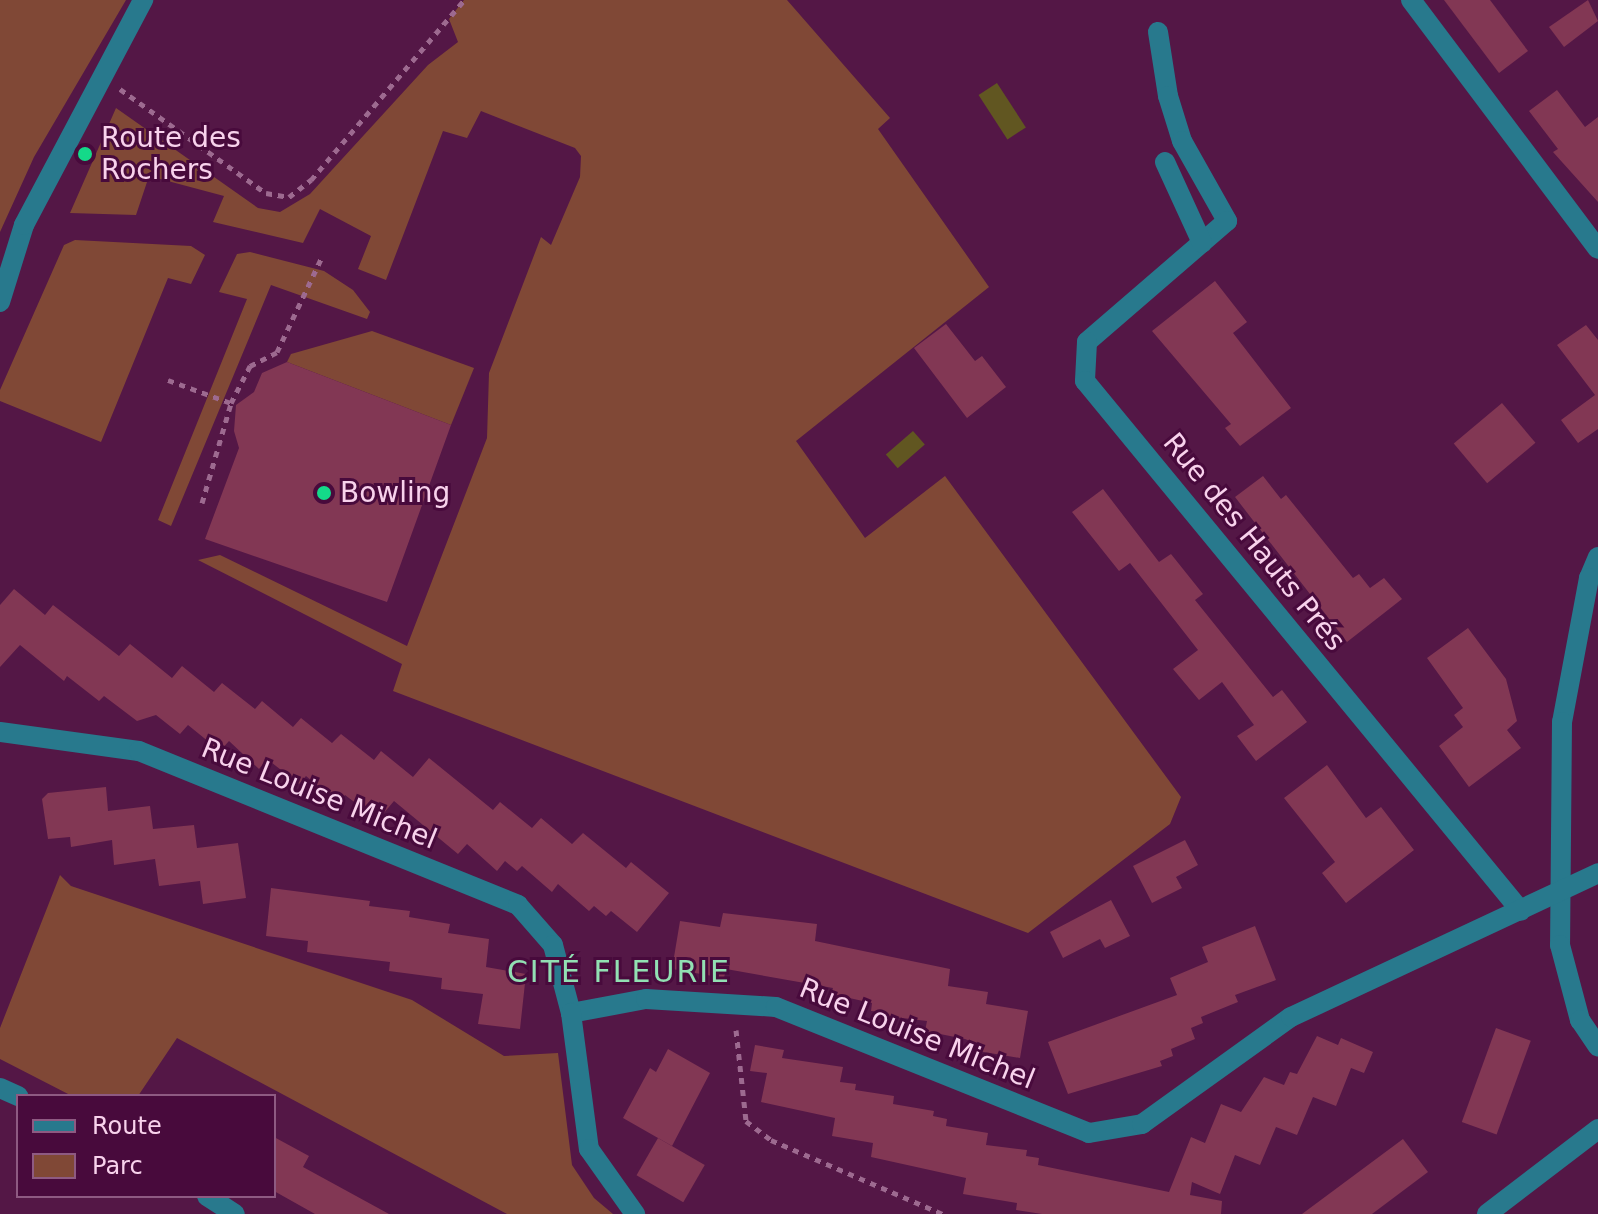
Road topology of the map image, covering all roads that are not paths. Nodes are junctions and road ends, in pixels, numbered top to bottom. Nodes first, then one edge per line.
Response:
1 (143, 0) edge
2 (1411, 0) edge
3 (1158, 32) dead end
4 (1165, 162) dead end
5 (1202, 243) junction
6 (1598, 249) edge
7 (0, 302) edge
8 (1598, 557) edge
9 (0, 732) edge
10 (1598, 873) edge
11 (1561, 895) junction
12 (1521, 911) junction
13 (571, 1013) junction
14 (1598, 1047) edge
15 (1598, 1129) edge
16 (210, 1198) edge
17 (235, 1214) edge
18 (635, 1214) edge
19 (1487, 1214) edge

1 - 7 street
2 - 6 street
3 - 5 street, Rue des Hauts Prés
4 - 5 street
5 - 12 street, Rue des Hauts Prés
8 - 11 street
9 - 13 street, Rue Louise Michel
10 - 11 street, Rue Louise Michel
11 - 12 street, Rue Louise Michel
11 - 14 street
12 - 13 street, Rue Louise Michel
13 - 18 street
15 - 19 street
16 - 17 street

